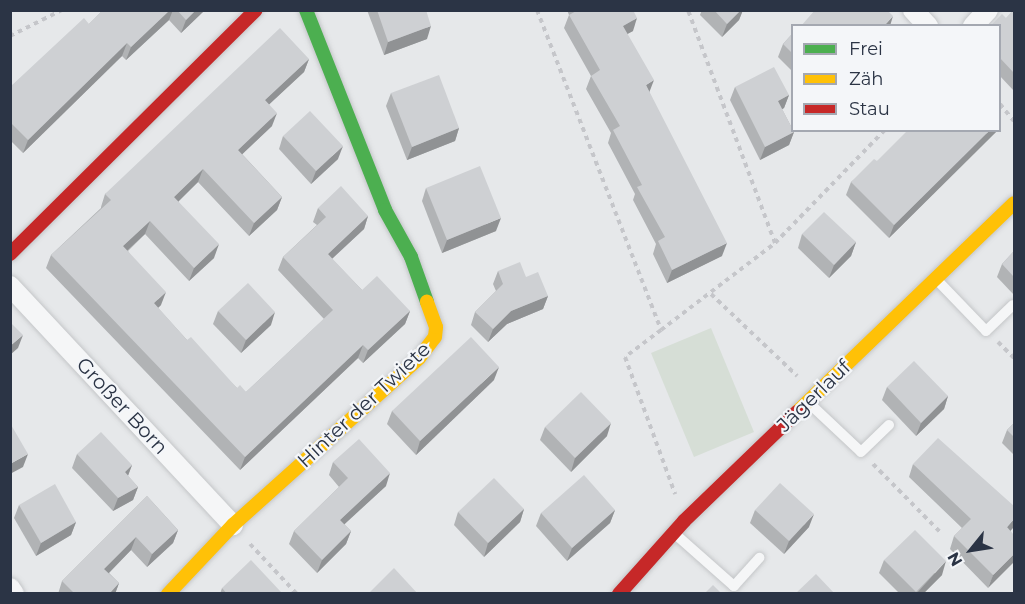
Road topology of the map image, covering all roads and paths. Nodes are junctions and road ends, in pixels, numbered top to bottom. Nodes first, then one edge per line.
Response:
1 (62, 10) edge
2 (256, 10) edge
3 (306, 10) edge
4 (537, 10) edge
5 (688, 10) edge
6 (914, 10) edge
7 (988, 10) edge
8 (926, 24) edge
9 (975, 24) edge
10 (10, 36) edge
11 (1001, 106) edge
12 (1014, 121) edge
13 (883, 132) edge
14 (1014, 203) edge
15 (775, 243) junction
16 (10, 254) edge
17 (936, 279) junction
18 (10, 286) edge
19 (711, 294) junction
20 (1013, 305) dead end
21 (661, 330) junction
22 (812, 398) junction
23 (890, 425) dead end
24 (861, 452) junction
25 (684, 521) junction
26 (234, 525) junction
27 (673, 532) junction
28 (940, 532) dead end
29 (759, 558) dead end
30 (10, 588) edge
31 (14, 594) edge
32 (168, 594) edge
33 (297, 594) edge
34 (619, 594) edge

1 - 10 path
2 - 16 street
3 - 26 street, Hinter der Twiete
4 - 21 path
5 - 15 path
6 - 8 street
7 - 9 street
11 - 12 path
13 - 15 path
14 - 17 street, Jägerlauf
15 - 19 path
17 - 20 lane
17 - 22 street, Jägerlauf
18 - 26 street, Großer Born
19 - 21 path
19 - 22 path
21 - 25 path
22 - 24 lane
22 - 25 street, Jägerlauf
23 - 24 lane
24 - 28 path
25 - 27 street, Jägerlauf
26 - 32 street, Hinter der Twiete
26 - 33 path
27 - 29 lane
27 - 34 street, Jägerlauf
30 - 31 street

